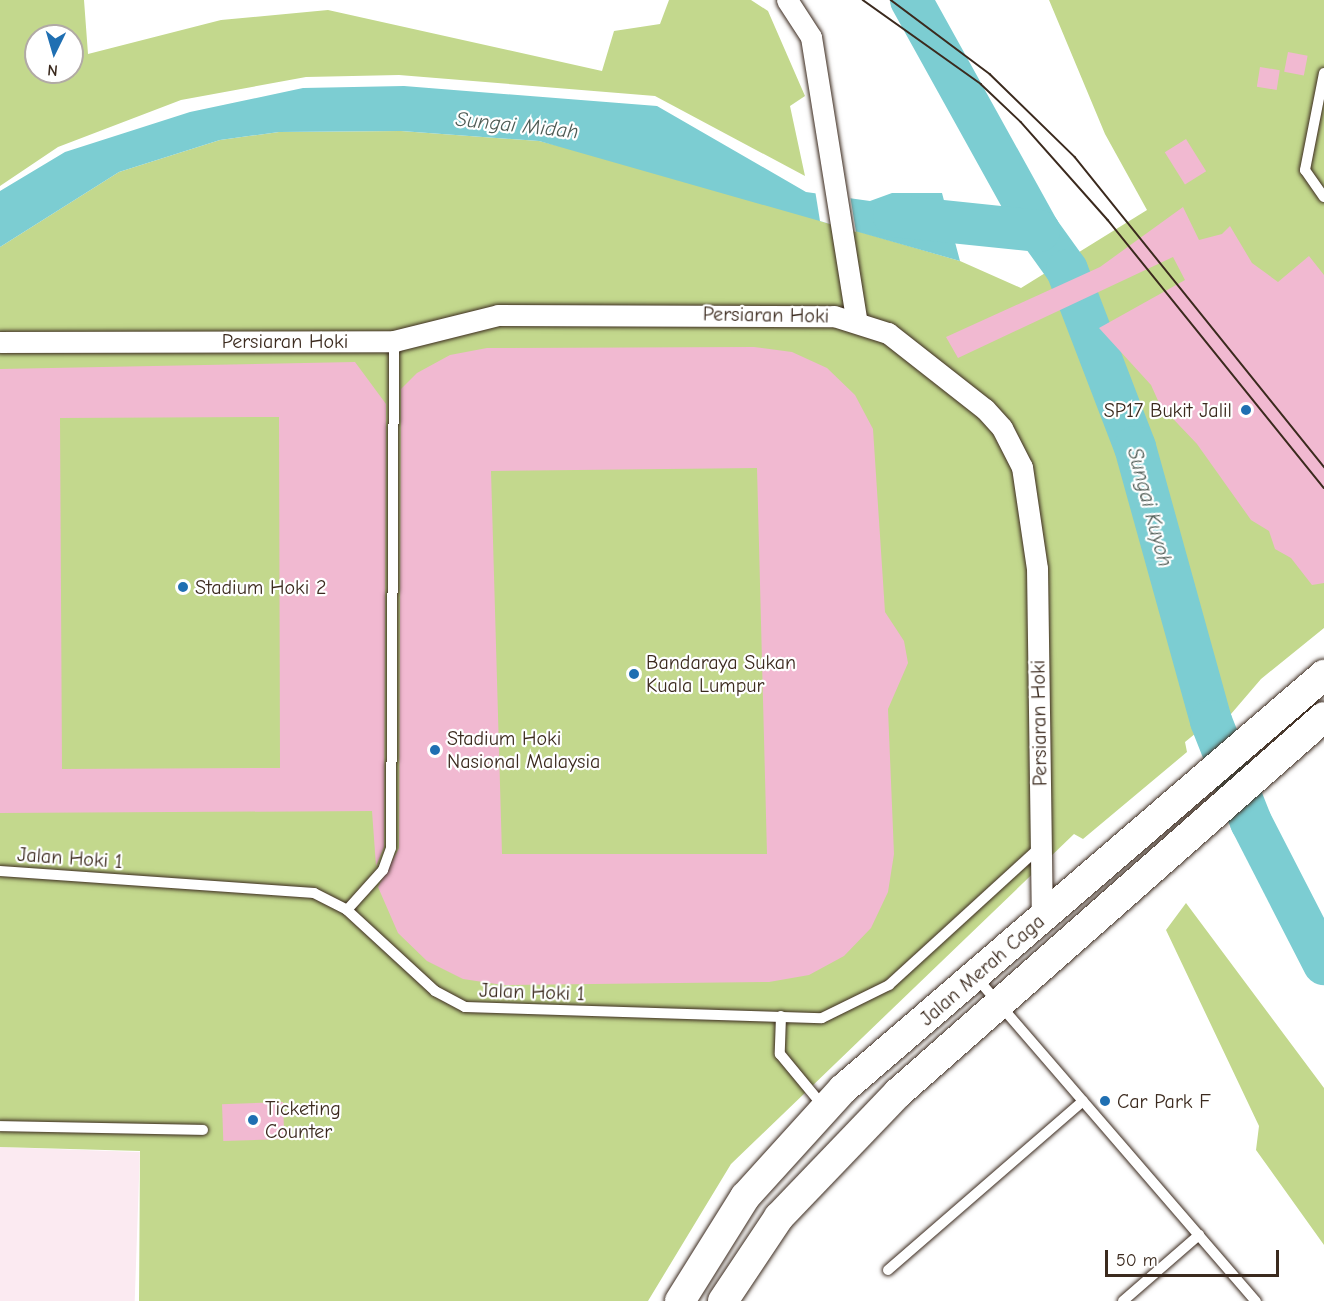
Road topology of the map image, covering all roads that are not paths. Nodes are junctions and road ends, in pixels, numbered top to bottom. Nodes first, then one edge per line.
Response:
1 (788, 0) edge
2 (1324, 73) edge
3 (1324, 197) edge
4 (856, 319) junction
5 (394, 341) junction
6 (0, 342) edge
7 (1315, 682) edge
8 (1324, 717) edge
9 (1041, 846) junction
10 (0, 872) edge
11 (347, 910) junction
12 (1042, 918) junction
13 (975, 976) junction
14 (1000, 1006) junction
15 (781, 1016) junction
16 (1083, 1101) junction
17 (825, 1109) junction
18 (0, 1126) edge
19 (204, 1130) dead end
20 (1199, 1235) junction
21 (888, 1270) dead end
22 (687, 1298) edge
23 (723, 1301) edge
24 (1123, 1301) edge
25 (1256, 1301) edge

1 - 4 street
2 - 3 lane
4 - 5 street, Persiaran Hoki
4 - 9 street, Persiaran Hoki
5 - 6 street, Persiaran Hoki
5 - 11 lane
7 - 12 street, Jalan Merah Caga
8 - 14 street, Jalan Merah Caga
9 - 12 street, Persiaran Hoki
9 - 15 lane, Jalan Hoki 1
10 - 11 lane, Jalan Hoki 1
11 - 15 lane, Jalan Hoki 1
12 - 13 street, Jalan Merah Caga
13 - 14 lane
13 - 17 street, Jalan Merah Caga
14 - 16 lane
14 - 23 street, Jalan Merah Caga
15 - 17 lane
16 - 20 lane
16 - 21 lane
17 - 22 street, Jalan Merah Caga
18 - 19 lane
20 - 24 lane
20 - 25 lane

